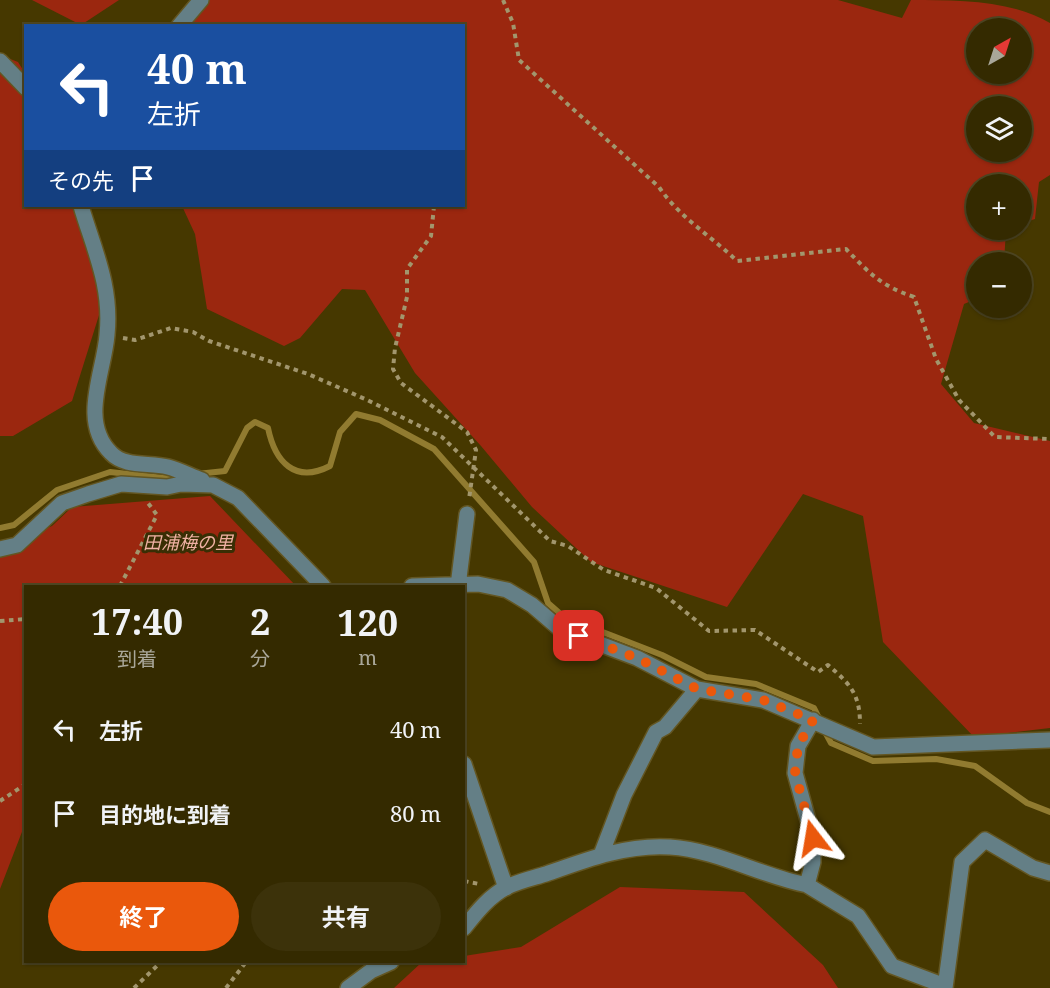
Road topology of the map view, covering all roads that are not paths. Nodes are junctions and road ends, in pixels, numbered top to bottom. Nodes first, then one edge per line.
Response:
1 (201, 0) edge
2 (181, 24) edge
3 (0, 61) edge
4 (24, 86) edge
5 (81, 207) edge
6 (213, 485) junction
7 (467, 514) road end
8 (0, 549) edge
9 (322, 585) edge
10 (458, 585) edge
11 (697, 689) junction
12 (813, 720) junction
13 (1050, 740) edge
14 (465, 767) edge
15 (601, 855) junction
16 (1050, 873) edge
17 (807, 885) junction
18 (506, 888) junction
19 (465, 927) edge
20 (389, 963) edge
21 (945, 987) edge
22 (348, 988) edge

1 - 2 street
3 - 4 street
5 - 6 street
6 - 8 street
6 - 9 street
7 - 10 street
10 - 11 street
11 - 12 street
11 - 15 street
12 - 13 street
12 - 17 street
14 - 18 street
15 - 17 street
15 - 18 street
16 - 21 street
17 - 21 street
18 - 19 street
20 - 22 street

